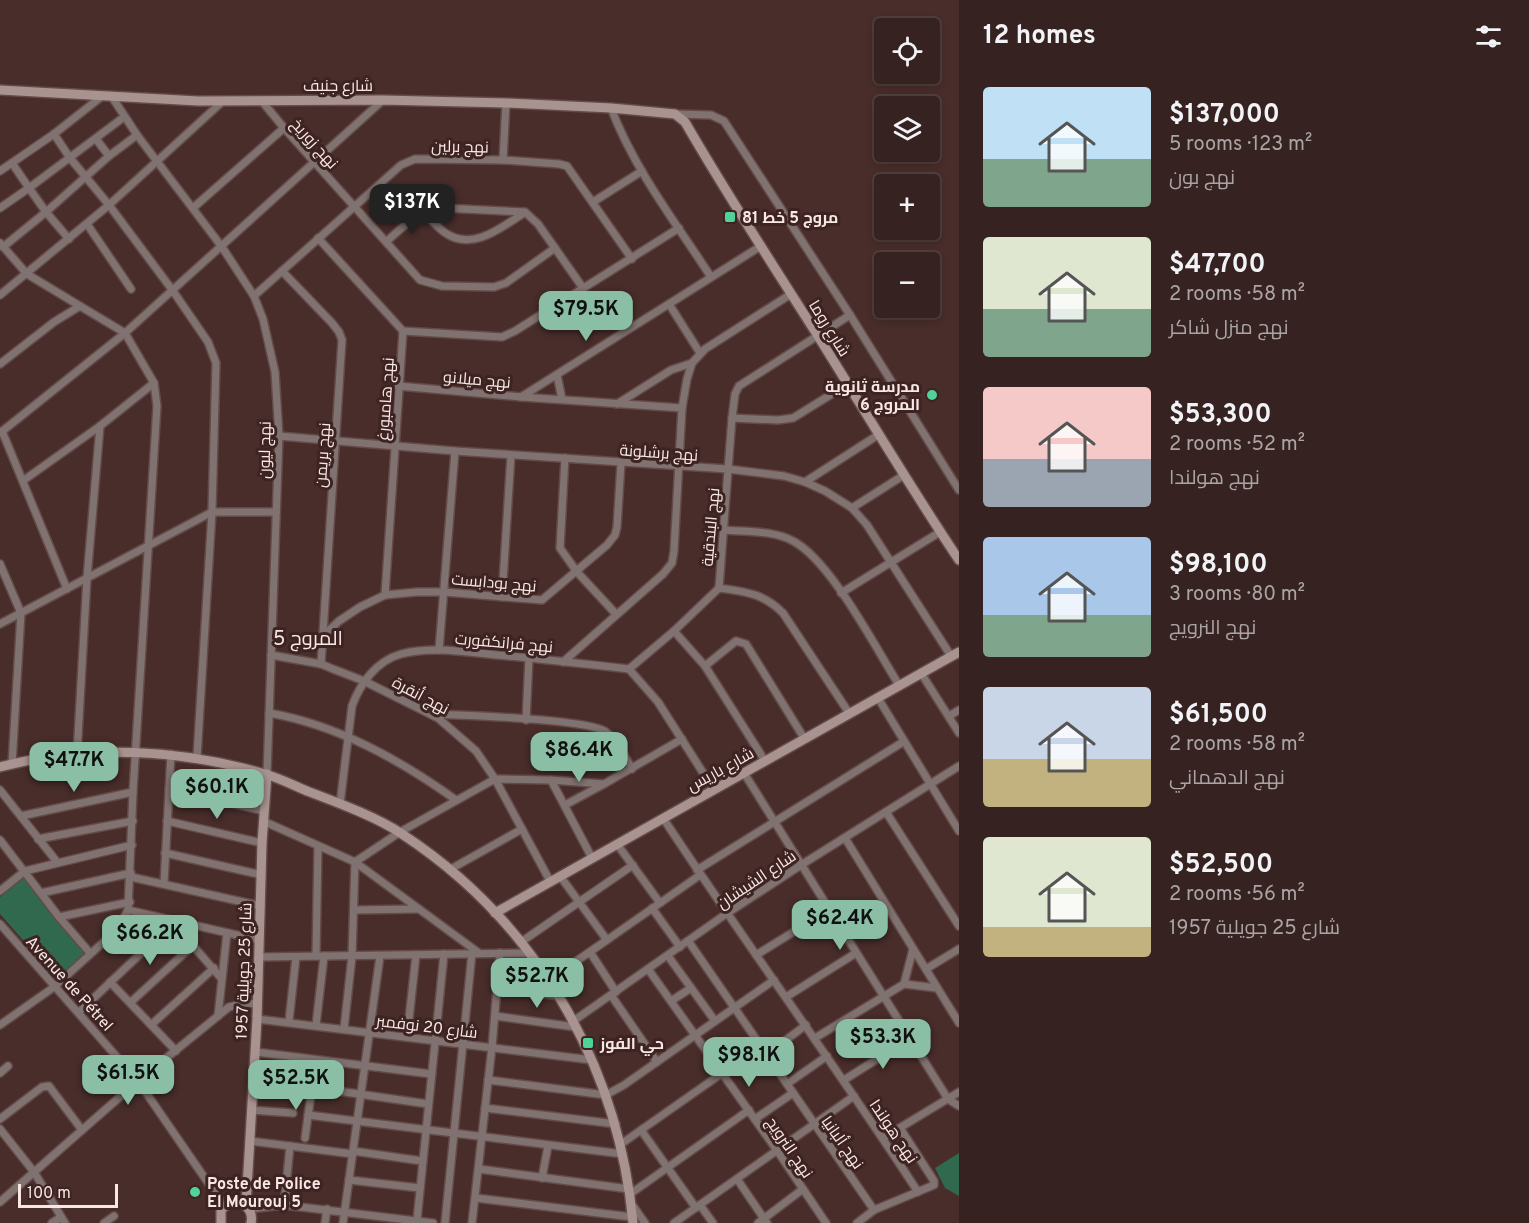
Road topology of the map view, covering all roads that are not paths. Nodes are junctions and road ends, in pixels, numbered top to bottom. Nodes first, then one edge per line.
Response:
1 (0, 90) edge
2 (101, 97) junction
3 (112, 97) junction
4 (261, 100) junction
5 (383, 100) junction
6 (224, 101) junction
7 (506, 103) junction
8 (611, 108) junction
9 (675, 114) junction
10 (124, 117) junction
11 (284, 128) junction
12 (54, 134) junction
13 (137, 135) junction
14 (96, 140) junction
15 (109, 156) junction
16 (70, 159) junction
17 (503, 160) junction
18 (159, 161) junction
19 (315, 161) junction
20 (12, 163) junction
21 (0, 171) edge
22 (642, 171) junction
23 (84, 177) junction
24 (29, 188) junction
25 (593, 202) junction
26 (109, 205) junction
27 (355, 206) junction
28 (0, 208) edge
29 (193, 208) junction
30 (46, 212) junction
31 (423, 212) junction
32 (525, 212) junction
33 (87, 224) junction
34 (679, 228) junction
35 (318, 238) junction
36 (69, 239) junction
37 (387, 241) junction
38 (1, 245) edge
39 (761, 246) junction
40 (222, 247) junction
41 (555, 248) junction
42 (632, 258) junction
43 (282, 271) junction
44 (27, 274) junction
45 (711, 277) junction
46 (583, 288) junction
47 (131, 289) dead end
48 (173, 291) junction
49 (791, 294) junction
50 (0, 295) edge
51 (254, 296) junction
52 (669, 304) junction
53 (80, 306) junction
54 (850, 315) junction
55 (403, 331) junction
56 (125, 333) junction
57 (818, 336) junction
58 (700, 353) junction
59 (692, 363) junction
60 (0, 364) edge
61 (557, 375) junction
62 (154, 383) junction
63 (848, 384) junction
64 (398, 386) junction
65 (521, 397) junction
66 (562, 399) junction
67 (617, 404) junction
68 (682, 408) junction
69 (732, 418) junction
70 (100, 426) junction
71 (1, 432) edge
72 (878, 435) junction
73 (279, 436) junction
74 (337, 441) junction
75 (395, 446) junction
76 (455, 451) junction
77 (511, 455) junction
78 (565, 458) junction
79 (621, 463) junction
80 (678, 466) junction
81 (729, 469) junction
82 (904, 475) junction
83 (24, 480) junction
84 (805, 482) junction
85 (959, 490) edge
86 (852, 508) junction
87 (212, 512) junction
88 (276, 512) junction
89 (724, 530) junction
90 (940, 532) junction
91 (150, 544) junction
92 (959, 560) edge
93 (893, 563) junction
94 (0, 564) edge
95 (577, 572) junction
96 (87, 578) junction
97 (719, 588) junction
98 (67, 589) junction
99 (444, 592) junction
100 (842, 593) junction
101 (385, 595) junction
102 (502, 597) junction
103 (21, 613) junction
104 (616, 614) junction
105 (325, 616) junction
106 (339, 621) junction
107 (0, 624) edge
108 (674, 631) junction
109 (323, 636) junction
110 (439, 650) junction
111 (955, 654) edge
112 (271, 655) junction
113 (529, 658) junction
114 (562, 662) junction
115 (321, 664) junction
116 (705, 666) junction
117 (629, 669) junction
118 (921, 673) junction
119 (364, 681) junction
120 (899, 685) junction
121 (878, 698) junction
122 (959, 710) edge
123 (269, 713) junction
124 (849, 713) junction
125 (430, 714) junction
126 (949, 717) junction
127 (526, 720) junction
128 (959, 733) edge
129 (347, 737) junction
130 (804, 738) junction
131 (682, 739) junction
132 (903, 742) junction
133 (136, 752) junction
134 (77, 754) junction
135 (171, 754) junction
136 (197, 757) junction
137 (765, 761) junction
138 (12, 764) junction
139 (959, 766) edge
140 (0, 767) edge
141 (632, 769) junction
142 (744, 773) junction
143 (267, 774) junction
144 (495, 779) junction
145 (551, 780) junction
146 (604, 784) junction
147 (930, 784) junction
148 (169, 789) junction
149 (0, 790) edge
150 (714, 790) junction
151 (133, 792) junction
152 (456, 800) junction
153 (340, 804) junction
154 (565, 805) junction
155 (886, 812) junction
156 (21, 816) junction
157 (263, 816) junction
158 (663, 818) junction
159 (133, 821) junction
160 (167, 821) junction
161 (775, 821) junction
162 (522, 830) junction
163 (959, 831) edge
164 (400, 832) junction
165 (845, 838) junction
166 (38, 839) junction
167 (0, 840) edge
168 (262, 843) junction
169 (617, 844) junction
170 (132, 845) junction
171 (318, 846) junction
172 (165, 853) junction
173 (592, 858) junction
174 (57, 862) junction
175 (355, 862) junction
176 (633, 865) junction
177 (801, 865) junction
178 (449, 870) junction
179 (25, 871) junction
180 (699, 873) junction
181 (131, 875) junction
182 (262, 875) junction
183 (560, 876) junction
184 (550, 881) junction
185 (164, 884) junction
186 (0, 891) edge
187 (40, 893) junction
188 (579, 902) junction
189 (660, 903) junction
190 (129, 906) junction
191 (261, 906) junction
192 (652, 908) junction
193 (418, 909) junction
194 (354, 910) junction
195 (829, 910) junction
196 (495, 913) junction
197 (726, 914) junction
198 (59, 917) junction
199 (175, 921) junction
200 (0, 924) edge
201 (959, 926) edge
202 (227, 933) junction
203 (259, 940) junction
204 (607, 940) junction
205 (521, 942) junction
206 (689, 942) junction
207 (680, 947) junction
208 (913, 949) junction
209 (959, 949) edge
210 (530, 952) junction
211 (590, 952) junction
212 (90, 953) junction
213 (476, 953) junction
214 (500, 953) junction
215 (856, 953) junction
216 (444, 954) junction
217 (416, 955) junction
218 (756, 955) junction
219 (316, 956) junction
220 (324, 956) junction
221 (352, 956) junction
222 (380, 956) junction
223 (668, 956) junction
224 (258, 957) junction
225 (296, 957) junction
226 (214, 968) junction
227 (648, 969) junction
228 (926, 969) junction
229 (221, 978) junction
230 (549, 980) junction
231 (774, 980) junction
232 (110, 982) junction
233 (904, 984) junction
234 (54, 987) junction
235 (497, 988) junction
236 (691, 988) junction
237 (937, 988) junction
238 (614, 994) junction
239 (558, 996) junction
240 (883, 996) junction
241 (786, 997) junction
242 (671, 1001) junction
243 (130, 1002) junction
244 (257, 1004) junction
245 (734, 1008) junction
246 (78, 1012) junction
247 (218, 1016) junction
248 (495, 1016) junction
249 (257, 1018) junction
250 (289, 1021) junction
251 (714, 1021) junction
252 (959, 1023) edge
253 (574, 1024) junction
254 (0, 1025) edge
255 (151, 1025) junction
256 (806, 1025) junction
257 (316, 1026) junction
258 (344, 1029) junction
259 (371, 1032) junction
260 (695, 1035) junction
261 (407, 1037) junction
262 (815, 1038) junction
263 (434, 1040) junction
264 (909, 1040) junction
265 (462, 1044) junction
266 (761, 1046) junction
267 (492, 1047) junction
268 (177, 1051) junction
269 (256, 1052) junction
270 (767, 1054) junction
271 (827, 1056) junction
272 (592, 1060) junction
273 (657, 1062) junction
274 (366, 1065) junction
275 (8, 1066) dead end
276 (0, 1073) edge
277 (723, 1073) junction
278 (431, 1074) junction
279 (254, 1079) junction
280 (488, 1080) junction
281 (844, 1080) junction
282 (138, 1081) junction
283 (787, 1084) junction
284 (312, 1087) junction
285 (959, 1092) edge
286 (793, 1093) junction
287 (362, 1094) junction
288 (606, 1095) junction
289 (854, 1096) junction
290 (948, 1099) junction
291 (428, 1104) junction
292 (959, 1106) edge
293 (0, 1107) edge
294 (485, 1108) junction
295 (252, 1110) junction
296 (749, 1110) junction
297 (293, 1113) dead end
298 (308, 1115) junction
299 (3, 1117) edge
300 (755, 1119) junction
301 (358, 1122) junction
302 (813, 1123) junction
303 (616, 1124) junction
304 (900, 1128) junction
305 (0, 1129) edge
306 (82, 1130) junction
307 (425, 1130) junction
308 (641, 1130) junction
309 (453, 1134) junction
310 (305, 1138) dead end
311 (482, 1138) junction
312 (883, 1138) junction
313 (250, 1141) junction
314 (621, 1144) junction
315 (290, 1146) junction
316 (548, 1146) junction
317 (776, 1149) junction
318 (353, 1152) junction
319 (623, 1154) junction
320 (422, 1161) junction
321 (667, 1167) junction
322 (479, 1169) junction
323 (34, 1172) junction
324 (542, 1178) junction
325 (737, 1179) junction
326 (349, 1180) junction
327 (420, 1188) junction
328 (803, 1189) junction
329 (918, 1192) junction
330 (630, 1196) junction
331 (476, 1198) junction
332 (0, 1202) edge
333 (284, 1205) junction
334 (224, 1206) junction
335 (698, 1206) junction
336 (327, 1209) junction
337 (874, 1210) junction
338 (345, 1211) junction
339 (114, 1216) dead end
340 (250, 1216) edge
341 (63, 1220) edge
342 (417, 1220) junction
343 (632, 1220) edge
344 (219, 1222) edge
345 (763, 1222) edge
346 (52, 1223) edge
347 (104, 1223) edge
348 (325, 1223) edge
349 (343, 1223) edge
350 (433, 1223) edge
351 (445, 1223) edge
352 (472, 1223) edge
353 (645, 1223) edge
354 (674, 1223) edge
355 (713, 1223) edge
356 (826, 1223) edge
357 (857, 1223) edge

1 - 2 street, شارع جنيف
2 - 3 street, شارع جنيف
2 - 12 street
3 - 6 street, شارع جنيف
3 - 10 street, نهج ليون
4 - 5 street, شارع جنيف
4 - 6 street, شارع جنيف
4 - 11 street, نهج زوريخ
5 - 7 street, شارع جنيف
5 - 19 street
6 - 18 street
7 - 8 street, شارع جنيف
7 - 17 street
8 - 9 street, شارع جنيف
8 - 22 street
9 - 39 street, شارع روما
9 - 54 street
10 - 13 street, نهج ليون
10 - 14 street
11 - 19 street, نهج زوريخ
11 - 29 street
12 - 16 street
12 - 20 street
13 - 15 street
13 - 18 street, نهج ليون
14 - 15 street
14 - 16 street
15 - 23 street
16 - 23 street
16 - 24 street
17 - 25 street, نهج برلين
17 - 27 street, نهج برلين
18 - 26 street
18 - 29 street, نهج ليون
19 - 27 street, نهج زوريخ
19 - 40 street
20 - 21 street
20 - 24 street
22 - 25 street
22 - 34 street
23 - 26 street
23 - 30 street
24 - 28 street
24 - 30 street
25 - 42 street, نهج برلين
26 - 33 street
26 - 48 street
27 - 35 street, نهج برلين
27 - 37 street, نهج زوريخ
29 - 40 street, نهج ليون
30 - 36 street
30 - 38 street
31 - 32 street
31 - 32 street
31 - 37 street
32 - 41 street
33 - 36 street
33 - 47 street
34 - 42 street
34 - 45 street
35 - 43 street, نهج برلين
35 - 55 street
36 - 44 street
37 - 41 street, نهج زوريخ
38 - 44 street
39 - 45 street, نهج ميلانو
39 - 49 street, شارع روما
40 - 48 street
40 - 51 street, نهج ليون
41 - 46 street
42 - 46 street
43 - 51 street, نهج برلين
43 - 74 street, نهج بريمن
44 - 50 street
44 - 53 street
45 - 52 street, نهج ميلانو
46 - 55 street
48 - 56 street
48 - 87 street
49 - 57 street, شارع روما
49 - 58 street
51 - 73 street, نهج ليون
52 - 58 street
52 - 61 street, نهج ميلانو
53 - 56 street
53 - 60 street
54 - 57 street, نهج البندقية
54 - 85 street
55 - 64 street, نهج هامبورغ
56 - 62 street
56 - 71 street
57 - 63 street, شارع روما
57 - 69 street, نهج البندقية
58 - 59 street
59 - 67 street
59 - 68 street
61 - 65 street, نهج ميلانو
61 - 66 street
62 - 70 street
62 - 91 street
63 - 69 street
63 - 72 street, شارع روما
64 - 65 street, نهج ميلانو
64 - 75 street, نهج هامبورغ
65 - 66 street
66 - 67 street
67 - 68 street
68 - 80 street
69 - 81 street, نهج البندقية
70 - 83 street
70 - 96 street
71 - 83 street
72 - 82 street, شارع روما
72 - 84 street
73 - 74 street, نهج برشلونة
73 - 88 street, نهج ليون
74 - 75 street, نهج برشلونة
74 - 105 street, نهج بريمن
75 - 76 street, نهج برشلونة
75 - 101 street, نهج هامبورغ
76 - 77 street, نهج برشلونة
76 - 99 street
77 - 78 street, نهج برشلونة
77 - 102 street
78 - 79 street, نهج برشلونة
78 - 95 street
79 - 80 street, نهج برشلونة
79 - 95 street, نهج بودابست
80 - 81 street, نهج برشلونة
80 - 104 street
81 - 84 street, نهج برشلونة
81 - 89 street, نهج البندقية
82 - 86 street
82 - 90 street, شارع روما
83 - 98 street
84 - 86 street, نهج برشلونة
86 - 93 street, نهج برشلونة
87 - 88 street
87 - 91 street
87 - 136 street
88 - 112 street, نهج ليون
89 - 97 street, نهج البندقية
89 - 100 street
90 - 92 street, شارع روما
90 - 93 street
91 - 96 street
91 - 133 street
93 - 100 street
93 - 111 street, نهج برشلونة
94 - 103 street
95 - 102 street, نهج بودابست
95 - 104 street
96 - 98 street
96 - 134 street
97 - 108 street
97 - 124 street
98 - 103 street
99 - 101 street, نهج بودابست
99 - 102 street, نهج بودابست
99 - 110 street
100 - 120 street
101 - 106 street, نهج بودابست
103 - 107 street
103 - 138 street
104 - 114 street
105 - 106 street
105 - 109 street, نهج بريمن
106 - 109 street, نهج بودابست
108 - 116 street
108 - 117 street
109 - 115 street, نهج بريمن
110 - 113 street, نهج فرانكفورت
110 - 119 street, نهج فرانكفورت
111 - 118 street, شارع باريس
112 - 115 street, نهج أنقرة
112 - 123 street, نهج ليون
113 - 114 street, نهج فرانكفورت
113 - 127 street
114 - 117 street, نهج فرانكفورت
115 - 119 street, نهج أنقرة
116 - 130 street
116 - 137 street
117 - 131 street
118 - 120 street, شارع باريس
118 - 126 street
119 - 125 street, نهج أنقرة
119 - 129 street, نهج فرانكفورت
120 - 121 street, شارع باريس
121 - 124 street, شارع باريس
121 - 132 street
122 - 126 street
123 - 129 street
123 - 143 street, نهج ليون
124 - 130 street, شارع باريس
125 - 127 street
125 - 144 street, نهج أنقرة
126 - 128 street
127 - 141 street
129 - 152 street
129 - 153 street, نهج فرانكفورت
130 - 137 street, شارع باريس
131 - 141 street
131 - 150 street
132 - 147 street
132 - 161 street
133 - 134 street
133 - 135 street
133 - 151 street
134 - 138 street
135 - 136 street
135 - 148 street
136 - 143 street
137 - 142 street, شارع باريس
138 - 140 street
139 - 147 street, شارع الشيشان
141 - 146 street
142 - 150 street, شارع باريس
142 - 161 street
143 - 153 street
143 - 157 street, شارع 25 جويلية 1957
144 - 145 street
144 - 152 street
144 - 162 street, نهج أنقرة
145 - 146 street
145 - 154 street
146 - 154 street
147 - 155 street, شارع الشيشان
147 - 163 street
148 - 157 street
148 - 160 street
149 - 156 street
150 - 158 street, شارع باريس
151 - 156 street
151 - 159 street
152 - 164 street
153 - 164 street
154 - 173 street
155 - 165 street, شارع الشيشان
155 - 201 street
156 - 166 street
157 - 168 street, شارع 25 جويلية 1957
157 - 171 street
158 - 169 street, شارع باريس
158 - 180 street, نهج هولندا
159 - 166 street
159 - 170 street
160 - 168 street
160 - 172 street
161 - 177 street
161 - 180 street
162 - 178 street
162 - 184 street, نهج أنقرة
164 - 175 street
164 - 178 street
165 - 177 street, شارع الشيشان
165 - 208 street
166 - 174 street
167 - 179 street
168 - 182 street, شارع 25 جويلية 1957
169 - 173 street, شارع باريس
169 - 176 street
170 - 174 street
170 - 181 street
171 - 175 street
171 - 219 street
172 - 182 street
172 - 185 street
173 - 183 street, شارع باريس
174 - 179 street
175 - 193 street
175 - 194 street
176 - 188 street
176 - 189 street
177 - 195 street
177 - 197 street, شارع الشيشان
178 - 196 street
179 - 186 street
179 - 187 street
180 - 189 street
180 - 197 street, نهج هولندا
181 - 185 street
181 - 187 street
181 - 190 street
182 - 191 street, شارع 25 جويلية 1957
183 - 184 street, شارع باريس
183 - 188 street
184 - 196 street, شارع باريس
185 - 191 street
187 - 198 street
188 - 204 street
188 - 205 street
189 - 192 street
190 - 198 street
190 - 199 street
190 - 212 street
191 - 203 street, شارع 25 جويلية 1957
192 - 204 street
192 - 207 street
193 - 194 street
193 - 213 street
194 - 221 street
195 - 215 street
195 - 218 street
196 - 205 street
197 - 206 street, شارع الشيشان
197 - 218 street, نهج هولندا
198 - 212 street
199 - 202 street
199 - 232 street
200 - 234 street, Avenue de Pétrel
202 - 203 street
202 - 229 street
203 - 224 street, شارع 25 جويلية 1957
204 - 211 street
205 - 210 street
206 - 207 street, شارع الشيشان
206 - 245 street, نهج ألبانيا
207 - 223 street, شارع الشيشان
208 - 228 street
208 - 233 street
209 - 228 street
210 - 214 street
210 - 230 street
211 - 230 street
211 - 238 street
212 - 234 street
213 - 214 street
213 - 216 street
213 - 265 street
214 - 235 street
215 - 240 street
215 - 241 street
216 - 217 street
216 - 263 street
217 - 222 street
217 - 261 street
218 - 231 street, نهج هولندا
219 - 220 street
219 - 225 street
220 - 221 street
220 - 257 street
221 - 222 street
221 - 258 street
222 - 259 street
223 - 227 street, شارع الشيشان
223 - 236 street
224 - 225 street
224 - 244 street, شارع 25 جويلية 1957
225 - 250 street
226 - 229 street
226 - 243 street
226 - 255 street
227 - 238 street, شارع الشيشان
227 - 242 street, نهج النرويج
228 - 237 street
229 - 247 street
230 - 239 street
231 - 241 street, نهج هولندا
231 - 245 street
232 - 243 street
232 - 246 street
233 - 237 street
233 - 240 street
234 - 246 street, Avenue de Pétrel
234 - 254 street
235 - 239 street
235 - 248 street
236 - 242 street
236 - 251 street
237 - 252 street
238 - 253 street, شارع الشيشان
238 - 273 street
239 - 253 street
240 - 262 street
240 - 264 street
241 - 256 street, نهج هولندا
242 - 260 street, نهج النرويج
243 - 255 street
244 - 247 street
244 - 249 street, شارع 25 جويلية 1957
245 - 251 street
245 - 266 street, نهج ألبانيا
246 - 282 street, Avenue de Pétrel
247 - 268 street
248 - 253 street
248 - 267 street
249 - 250 street, شارع 20 نوفمبر
249 - 269 street, شارع 25 جويلية 1957
250 - 257 street, شارع 20 نوفمبر
251 - 260 street
253 - 272 street
255 - 268 street
256 - 262 street, نهج هولندا
256 - 270 street
257 - 258 street, شارع 20 نوفمبر
258 - 259 street, شارع 20 نوفمبر
259 - 261 street, شارع 20 نوفمبر
259 - 274 street
260 - 273 street
260 - 277 street, نهج النرويج
261 - 263 street, شارع 20 نوفمبر
262 - 271 street, نهج هولندا
263 - 265 street, شارع 20 نوفمبر
263 - 278 street
264 - 281 street
264 - 290 street
265 - 267 street, شارع 20 نوفمبر
265 - 309 street
266 - 270 street, نهج ألبانيا
266 - 277 street
267 - 272 street, شارع 20 نوفمبر
267 - 280 street
268 - 282 street
269 - 274 street
269 - 279 street, شارع 25 جويلية 1957
270 - 283 street, نهج ألبانيا
271 - 281 street, نهج هولندا
271 - 283 street
272 - 288 street
273 - 288 street
274 - 278 street
274 - 287 street
275 - 276 street
277 - 296 street, نهج النرويج
277 - 308 street
278 - 291 street
279 - 284 street
279 - 295 street, شارع 25 جويلية 1957
280 - 288 street
280 - 294 street
281 - 289 street, نهج هولندا
282 - 306 street
282 - 334 street, Avenue de Pétrel
283 - 286 street, نهج ألبانيا
284 - 287 street
284 - 298 street
285 - 290 street
286 - 300 street
286 - 302 street, نهج ألبانيا
287 - 291 street
287 - 301 street
288 - 303 street
289 - 302 street
289 - 312 street, نهج هولندا
290 - 292 street
290 - 304 street
291 - 307 street
293 - 299 street
294 - 303 street
294 - 311 street
295 - 297 street
295 - 313 street, شارع 25 جويلية 1957
296 - 300 street, نهج النرويج
296 - 321 street
298 - 301 street
298 - 310 street
299 - 306 street
300 - 317 street, نهج النرويج
301 - 307 street
301 - 318 street
302 - 317 street
302 - 337 street, نهج ألبانيا
303 - 314 street
304 - 312 street
304 - 329 street
305 - 323 street
306 - 323 street
307 - 309 street
307 - 320 street
308 - 314 street
308 - 321 street
309 - 311 street
309 - 351 street
311 - 316 street
311 - 322 street
312 - 329 street, نهج هولندا
313 - 315 street
313 - 340 street, شارع 25 جويلية 1957
314 - 319 street
315 - 318 street
315 - 333 street
316 - 319 street
316 - 324 street
317 - 325 street
317 - 328 street, نهج النرويج
318 - 320 street
318 - 326 street
319 - 330 street
320 - 327 street
321 - 330 street
321 - 335 street
322 - 324 street
322 - 331 street
323 - 332 street
323 - 341 street
324 - 330 street
325 - 335 street
325 - 345 street
326 - 327 street
326 - 338 street
327 - 342 street
328 - 345 street
328 - 356 street, نهج النرويج
329 - 337 street
330 - 343 street
330 - 353 street
331 - 343 street
331 - 352 street
333 - 336 street
333 - 340 street
334 - 340 street
334 - 344 street
335 - 354 street
335 - 355 street
336 - 338 street
336 - 348 street
337 - 357 street
338 - 342 street
338 - 349 street
339 - 347 street
341 - 346 street
342 - 350 street

